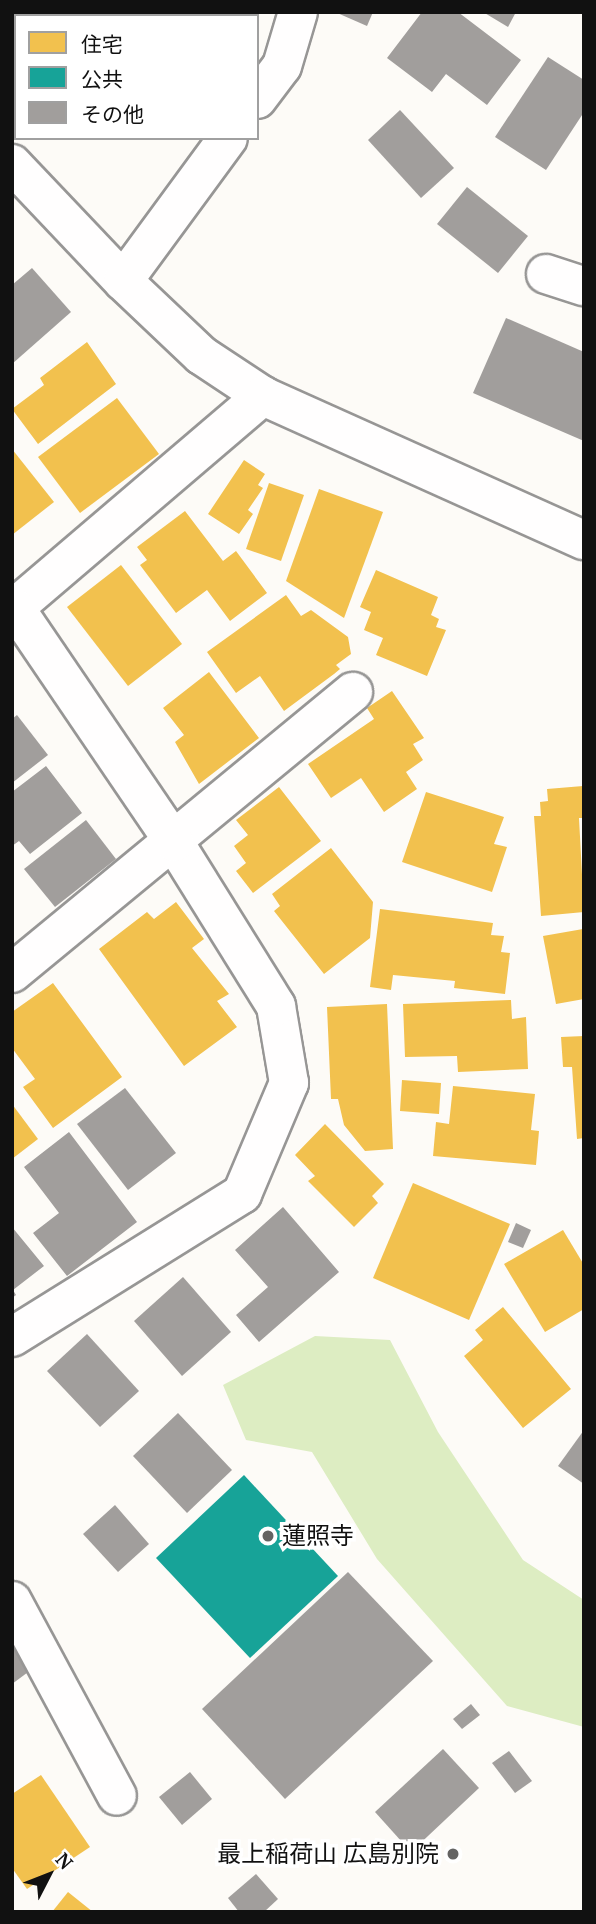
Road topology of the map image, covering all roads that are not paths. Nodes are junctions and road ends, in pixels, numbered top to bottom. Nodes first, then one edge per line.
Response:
1 (298, 12) edge
2 (259, 96) edge
3 (227, 140) edge
4 (12, 164) edge
5 (546, 274) dead end
6 (123, 281) junction
7 (584, 286) edge
8 (263, 396) junction
9 (584, 540) edge
10 (14, 609) edge
11 (353, 692) dead end
12 (174, 842) junction
13 (12, 973) edge
14 (12, 1338) edge
15 (12, 1601) edge
16 (117, 1796) dead end

1 - 2 street
3 - 6 street
4 - 6 street
5 - 7 street
6 - 8 street
8 - 9 street
8 - 10 street
10 - 12 street
11 - 12 street
12 - 13 street
12 - 14 street
15 - 16 street

